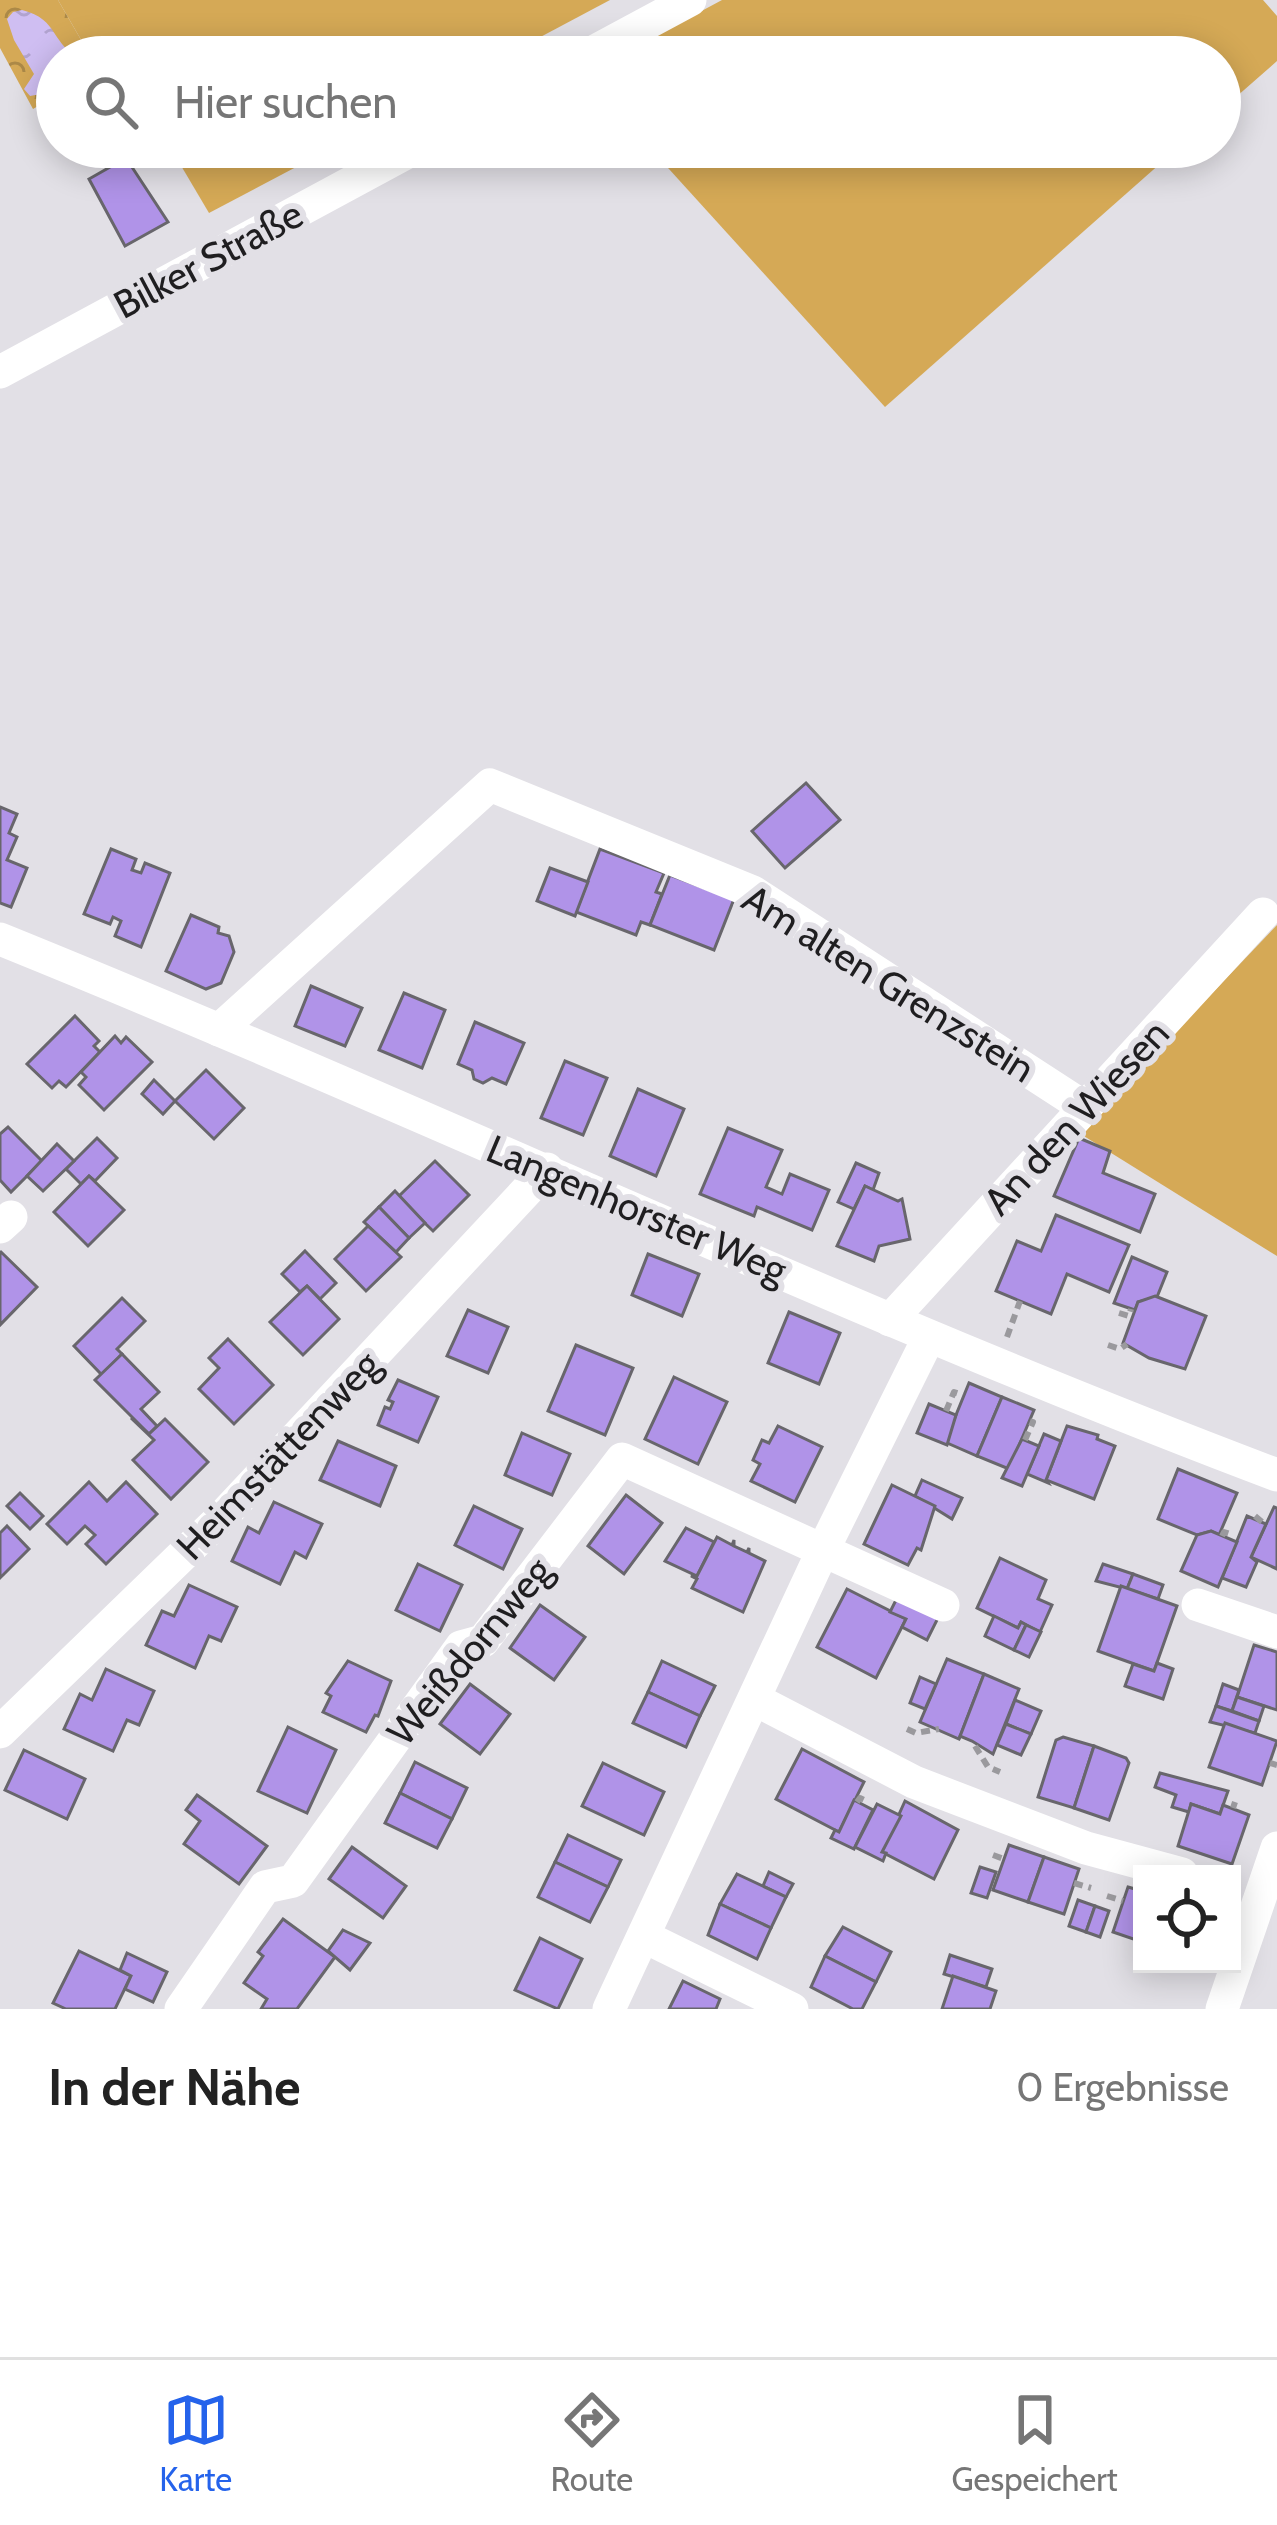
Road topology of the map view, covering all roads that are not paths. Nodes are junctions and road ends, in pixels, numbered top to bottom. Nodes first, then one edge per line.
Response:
1 (690, 0) edge
2 (623, 36) edge
3 (378, 168) edge
4 (0, 371) edge
5 (1264, 914) dead end
6 (0, 938) edge
7 (219, 1030) junction
8 (1084, 1107) junction
9 (547, 1169) junction
10 (890, 1320) junction
11 (929, 1337) junction
12 (1277, 1474) edge
13 (824, 1548) junction
14 (943, 1605) dead end
15 (1198, 1605) dead end
16 (1277, 1632) edge
17 (754, 1699) junction
18 (0, 1732) edge
19 (1277, 1848) edge
20 (1149, 1865) edge
21 (1245, 1895) edge
22 (645, 1937) junction
23 (181, 2009) edge
24 (609, 2009) edge
25 (792, 2009) edge
26 (1222, 2009) edge

1 - 2 street
3 - 4 street, Bilker Straße
5 - 8 street, An den Wiesen
6 - 7 street, Langenhorster Weg
7 - 8 street, Am alten Grenzstein
7 - 9 street, Langenhorster Weg
8 - 10 street, An den Wiesen
9 - 10 street, Langenhorster Weg
9 - 18 street, Heimstättenweg
10 - 11 street, Langenhorster Weg
11 - 12 street, Langenhorster Weg
11 - 13 street
13 - 14 street
13 - 17 street
13 - 23 street, Weißdornweg
15 - 16 street
17 - 20 street
17 - 22 street
19 - 21 street
21 - 26 street
22 - 24 street
22 - 25 street

